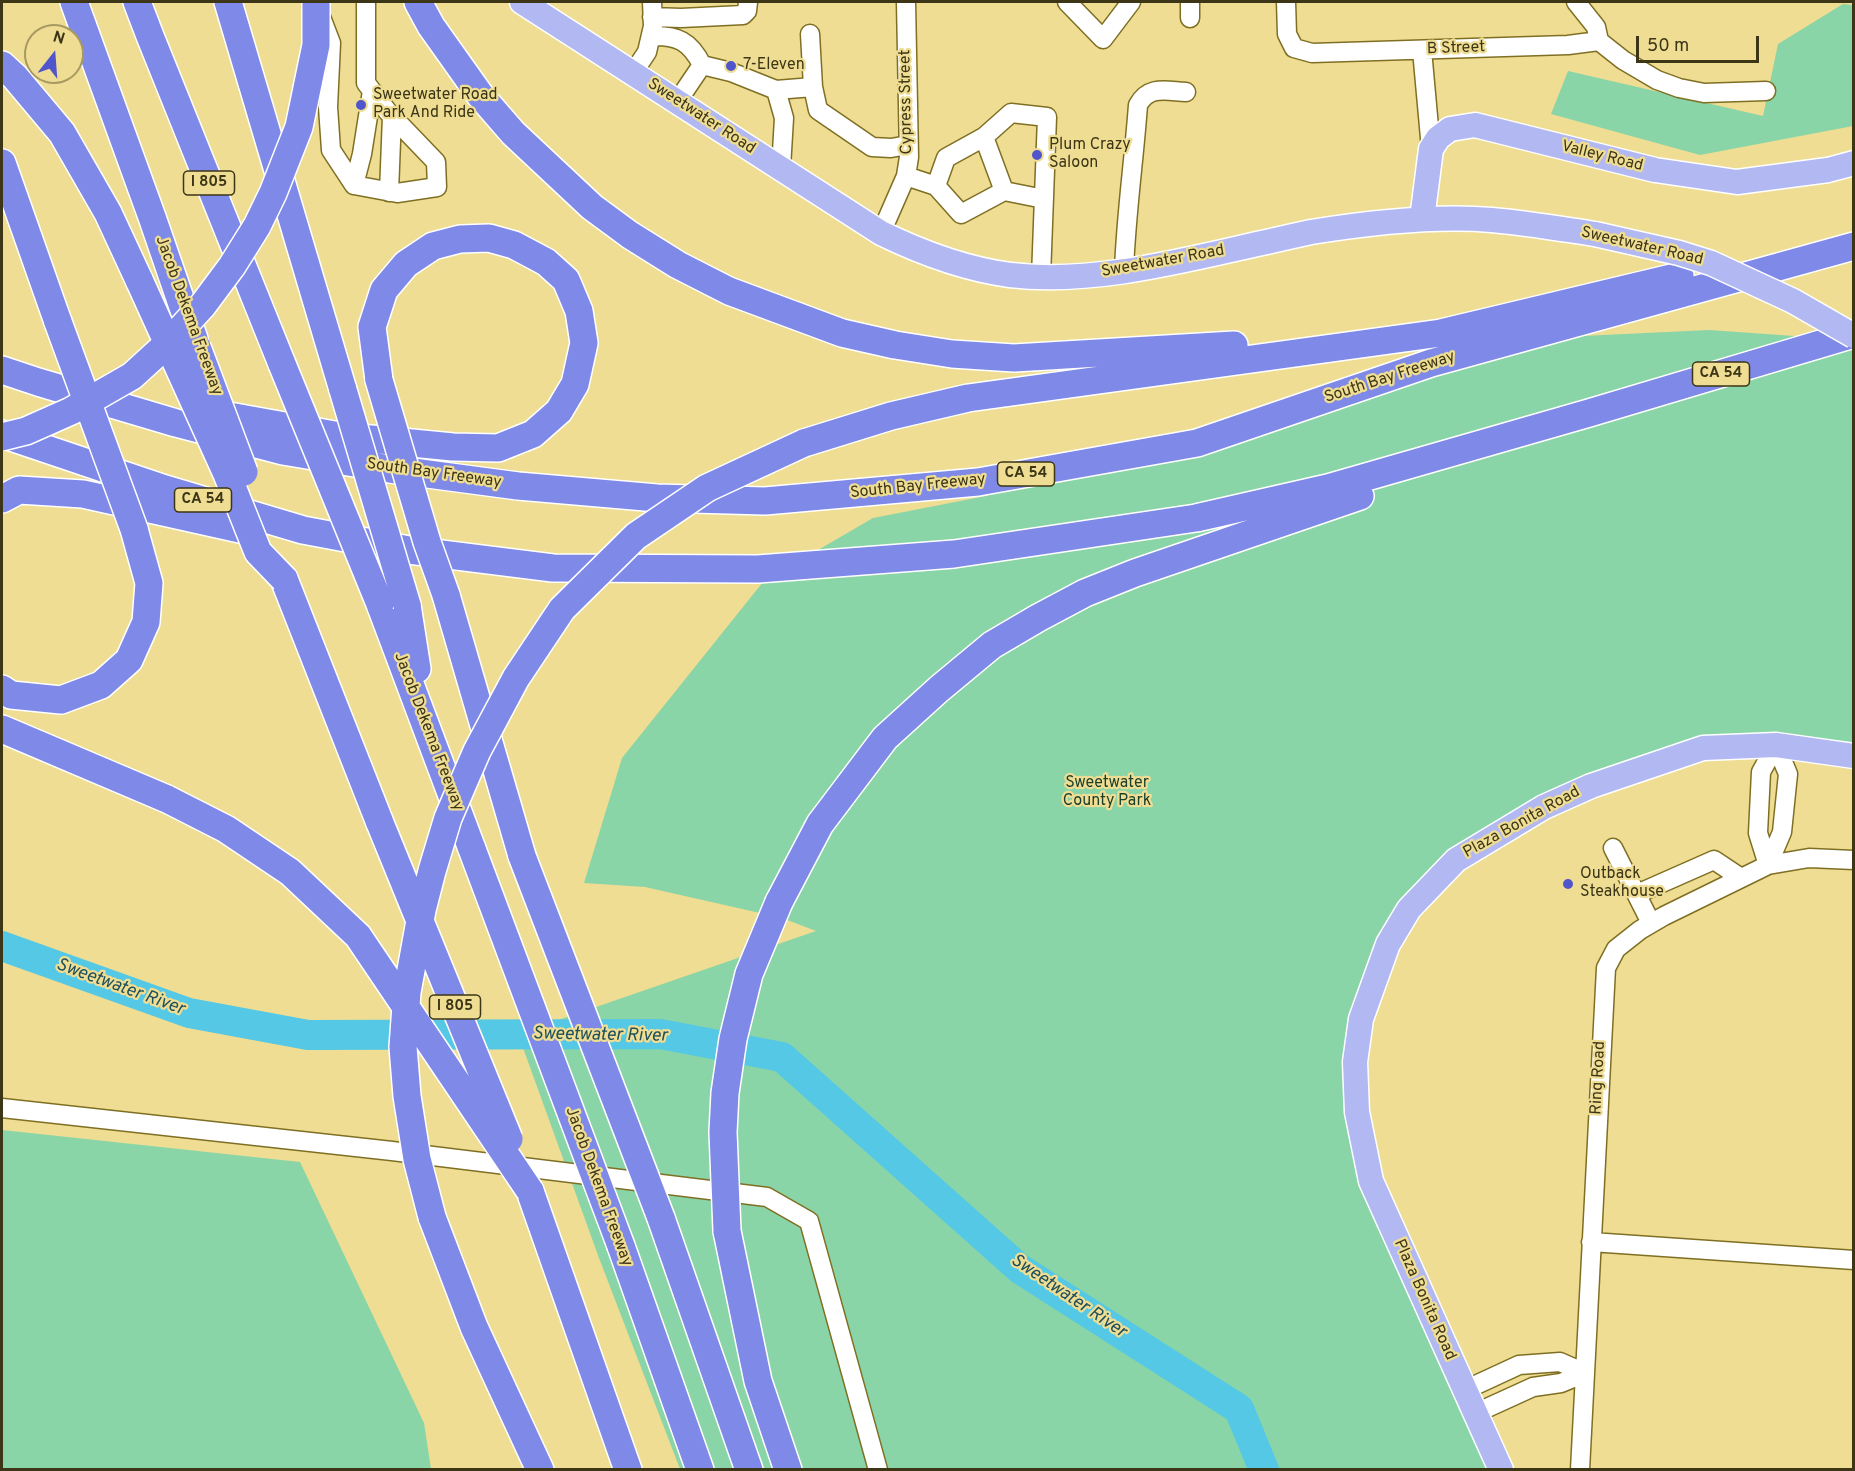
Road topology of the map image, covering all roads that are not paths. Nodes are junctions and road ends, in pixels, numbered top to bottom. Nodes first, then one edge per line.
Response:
1 (74, 2) edge
2 (137, 2) edge
3 (228, 2) edge
4 (315, 2) edge
5 (366, 2) edge
6 (418, 2) edge
7 (522, 2) edge
8 (748, 2) edge
9 (906, 2) edge
10 (1067, 2) edge
11 (1131, 2) edge
12 (1137, 2) edge
13 (1286, 2) edge
14 (1576, 2) edge
15 (652, 18) edge
16 (810, 34) dead end
17 (1599, 41) junction
18 (1422, 50) junction
19 (702, 65) junction
20 (8, 71) edge
21 (633, 73) junction
22 (813, 87) junction
23 (776, 90) junction
24 (1766, 91) dead end
25 (372, 92) junction
26 (1186, 92) dead end
27 (677, 102) junction
28 (392, 116) junction
29 (984, 137) junction
30 (908, 145) junction
31 (1431, 149) junction
32 (2, 163) edge
33 (1854, 163) edge
34 (781, 168) junction
35 (906, 176) junction
36 (354, 185) junction
37 (936, 186) junction
38 (1004, 191) junction
39 (389, 192) junction
40 (1044, 208) junction
41 (1422, 219) junction
42 (881, 233) junction
43 (1854, 245) edge
44 (1124, 270) junction
45 (1041, 277) junction
46 (1854, 335) edge
47 (1324, 349) junction
48 (2, 370) edge
49 (1589, 413) junction
50 (176, 423) junction
51 (2, 435) edge
52 (2, 498) edge
53 (410, 550) junction
54 (284, 579) junction
55 (2, 689) edge
56 (2, 729) edge
57 (427, 729) junction
58 (1776, 745) junction
59 (1854, 756) edge
60 (1613, 848) dead end
61 (1854, 860) edge
62 (1768, 865) junction
63 (1741, 878) junction
64 (1637, 894) junction
65 (1651, 924) junction
66 (2, 1108) edge
67 (530, 1191) junction
68 (1591, 1242) junction
69 (1854, 1260) edge
70 (1585, 1373) junction
71 (1465, 1390) junction
72 (1476, 1413) junction
73 (540, 1470) edge
74 (628, 1470) edge
75 (700, 1470) edge
76 (749, 1470) edge
77 (788, 1470) edge
78 (878, 1470) edge
79 (1501, 1470) edge
80 (1580, 1470) edge

1 - 54 highway, Jacob Dekema Freeway / I 805, bridge
2 - 57 highway, Jacob Dekema Freeway / I 805, bridge
3 - 57 highway, bridge
4 - 36 street
4 - 51 highway, bridge
5 - 25 street
6 - 47 highway
7 - 21 main road, Sweetwater Road
8 - 15 street
9 - 30 street, Cypress Street
10 - 11 street
11 - 12 street
13 - 18 street, B Street
14 - 17 street
15 - 19 street
15 - 21 street
16 - 22 street
17 - 18 street, B Street
17 - 24 street
18 - 31 street
19 - 23 street
19 - 27 street
20 - 54 highway, bridge
21 - 27 main road, Sweetwater Road
22 - 23 street
22 - 30 street
23 - 34 street
25 - 28 street
25 - 36 street
26 - 44 street
27 - 34 main road, Sweetwater Road
28 - 39 street
28 - 39 street
29 - 37 street
29 - 38 street
29 - 40 street
30 - 35 street, Cypress Street
31 - 33 main road, Valley Road
31 - 41 main road
32 - 55 highway, bridge
34 - 42 main road, Sweetwater Road
35 - 37 street
35 - 42 street, Cypress Street
36 - 39 street
37 - 38 street
38 - 40 street
40 - 45 street
41 - 44 main road, Sweetwater Road
41 - 46 main road, Sweetwater Road, bridge
42 - 45 main road, Sweetwater Road
43 - 47 highway
43 - 50 highway, South Bay Freeway / CA 54
44 - 45 main road, Sweetwater Road
46 - 49 highway, CA 54
47 - 73 highway, bridge
48 - 50 highway, South Bay Freeway / CA 54
49 - 53 highway, CA 54
49 - 77 highway, bridge
50 - 76 highway, bridge
51 - 53 highway, CA 54
52 - 53 highway
54 - 67 highway, Jacob Dekema Freeway / I 805, bridge
56 - 67 highway, bridge
57 - 75 highway, Jacob Dekema Freeway / I 805, bridge
58 - 59 main road, Plaza Bonita Road
58 - 62 street
58 - 62 street
58 - 71 main road, Plaza Bonita Road
60 - 64 street
61 - 62 street, Ring Road
62 - 63 street, Ring Road
63 - 64 street
63 - 65 street, Ring Road
64 - 65 street
65 - 68 street, Ring Road
66 - 78 street
67 - 74 highway, Jacob Dekema Freeway / I 805
68 - 69 street
68 - 70 street, Ring Road
70 - 71 street
70 - 72 street
70 - 80 street, Ring Road
71 - 72 main road, Plaza Bonita Road
72 - 79 main road, Plaza Bonita Road

